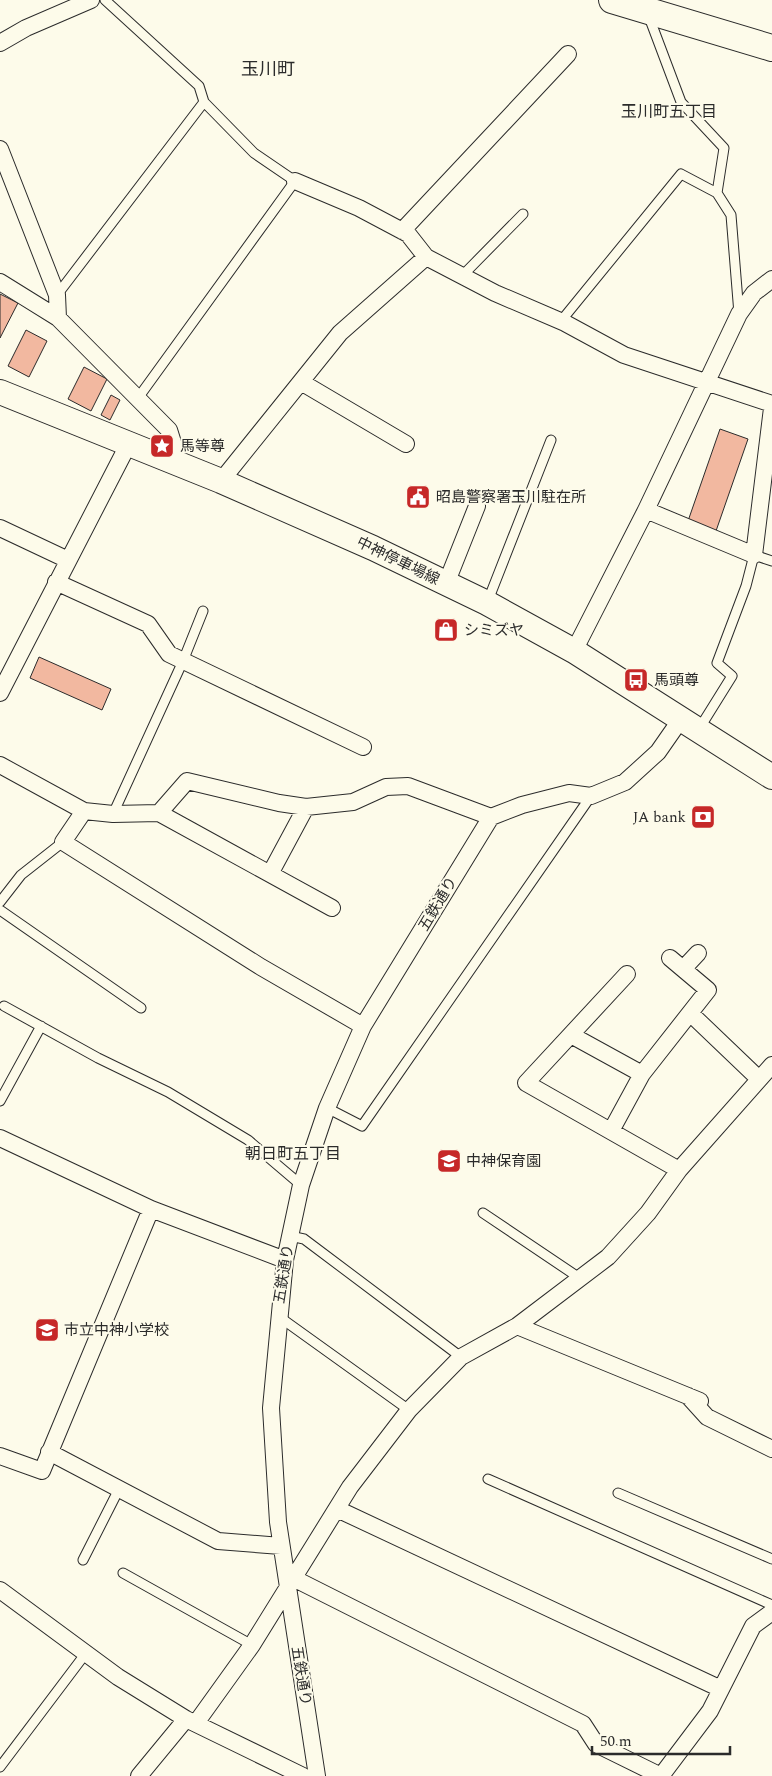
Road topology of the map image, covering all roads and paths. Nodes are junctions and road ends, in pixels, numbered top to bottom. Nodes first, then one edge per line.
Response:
1 (105, 0) edge
2 (87, 1) edge
3 (633, 4) edge
4 (0, 43) edge
5 (772, 48) edge
6 (568, 54) dead end
7 (204, 102) junction
8 (0, 149) edge
9 (295, 181) junction
10 (717, 193) junction
11 (523, 214) dead end
12 (402, 231) junction
13 (426, 257) junction
14 (462, 276) junction
15 (772, 279) edge
16 (0, 282) edge
17 (57, 295) junction
18 (739, 314) junction
19 (58, 318) junction
20 (560, 321) junction
21 (301, 382) junction
22 (706, 383) junction
23 (0, 392) edge
24 (138, 398) junction
25 (772, 404) edge
26 (772, 408) edge
27 (551, 440) dead end
28 (129, 442) junction
29 (406, 444) dead end
30 (172, 460) junction
31 (221, 481) junction
32 (477, 506) dead end
33 (646, 510) junction
34 (0, 528) edge
35 (754, 555) junction
36 (68, 560) junction
37 (772, 562) edge
38 (56, 582) junction
39 (446, 584) junction
40 (487, 604) junction
41 (202, 611) dead end
42 (574, 651) junction
43 (183, 660) junction
44 (0, 693) edge
45 (690, 724) junction
46 (363, 748) dead end
47 (0, 765) edge
48 (772, 777) edge
49 (591, 796) junction
50 (306, 807) junction
51 (84, 812) junction
52 (159, 812) junction
53 (113, 814) junction
54 (492, 817) junction
55 (63, 842) junction
56 (270, 874) junction
57 (0, 902) edge
58 (332, 908) dead end
59 (0, 910) edge
60 (698, 953) dead end
61 (670, 958) dead end
62 (684, 969) junction
63 (627, 974) dead end
64 (4, 1006) dead end
65 (141, 1008) dead end
66 (690, 1013) junction
67 (41, 1026) junction
68 (363, 1026) junction
69 (571, 1035) junction
70 (772, 1065) edge
71 (642, 1074) junction
72 (759, 1079) junction
73 (0, 1102) edge
74 (327, 1108) junction
75 (610, 1131) junction
76 (0, 1138) edge
77 (679, 1170) junction
78 (301, 1184) junction
79 (151, 1209) junction
80 (483, 1213) dead end
81 (290, 1236) junction
82 (285, 1260) junction
83 (581, 1279) junction
84 (278, 1315) junction
85 (517, 1326) junction
86 (462, 1357) junction
87 (409, 1410) junction
88 (772, 1449) edge
89 (49, 1452) junction
90 (0, 1456) edge
91 (488, 1478) dead end
92 (119, 1489) junction
93 (618, 1494) dead end
94 (337, 1509) junction
95 (281, 1546) junction
96 (772, 1559) edge
97 (83, 1560) dead end
98 (124, 1573) dead end
99 (290, 1582) junction
100 (0, 1590) edge
101 (772, 1605) edge
102 (769, 1618) edge
103 (252, 1645) junction
104 (86, 1653) junction
105 (721, 1689) junction
106 (191, 1721) junction
107 (0, 1767) edge
108 (139, 1776) edge
109 (303, 1776) edge
110 (317, 1776) edge
111 (661, 1776) edge

1 - 7 lane
2 - 4 street
3 - 5 main road
3 - 10 lane
6 - 12 street
7 - 9 lane
7 - 17 lane
8 - 17 street
9 - 12 street
9 - 24 lane
10 - 18 lane
10 - 20 lane
11 - 14 lane
12 - 13 street
13 - 14 street
13 - 21 street
14 - 20 street
15 - 18 street
16 - 19 street
17 - 19 street
18 - 22 street
19 - 24 street
20 - 22 street
21 - 29 street
21 - 31 street
22 - 25 street
22 - 33 street
23 - 28 main road, 中神停車場線
24 - 30 street
26 - 35 street
27 - 40 lane
28 - 30 main road, 中神停車場線
28 - 36 street
30 - 31 main road, 中神停車場線
31 - 39 main road, 中神停車場線
32 - 39 street
33 - 35 street
33 - 42 street
34 - 36 street
35 - 37 lane
35 - 45 lane
36 - 38 street
38 - 43 street
38 - 44 street
39 - 40 main road, 中神停車場線
40 - 42 main road, 中神停車場線
41 - 43 lane
42 - 45 main road, 中神停車場線
43 - 46 street
43 - 53 lane
45 - 48 main road, 中神停車場線
45 - 49 street
47 - 51 street
49 - 54 street
49 - 74 lane
50 - 52 street
50 - 54 street
50 - 56 street
51 - 53 street
51 - 55 street
52 - 53 street
52 - 56 street
54 - 68 street, 五鉄通り
55 - 57 lane
55 - 68 street
56 - 58 street
59 - 65 lane
60 - 62 street
61 - 62 street
62 - 66 street
63 - 69 street
64 - 67 lane
66 - 71 street
66 - 72 street
67 - 73 lane
67 - 78 lane
68 - 74 street, 五鉄通り
69 - 71 street
69 - 75 street
70 - 72 street
71 - 75 street
72 - 77 street
74 - 78 street, 五鉄通り
75 - 77 street
76 - 79 street
77 - 83 street
78 - 81 street, 五鉄通り
79 - 82 street
79 - 89 street
80 - 83 lane
81 - 82 street, 五鉄通り
81 - 86 lane
82 - 84 street, 五鉄通り
83 - 85 street
84 - 87 lane
84 - 95 street, 五鉄通り
85 - 86 street
85 - 88 street
86 - 87 street
87 - 94 street
89 - 90 street
89 - 92 street
91 - 101 lane
92 - 95 street
92 - 97 lane
93 - 96 lane
94 - 99 street
94 - 105 street
95 - 99 street, 五鉄通り
98 - 103 lane
99 - 103 street
99 - 110 street, 五鉄通り
99 - 111 street
100 - 104 street
102 - 105 street
103 - 106 street
104 - 106 street
104 - 107 lane
105 - 111 street
106 - 108 street
106 - 109 street

